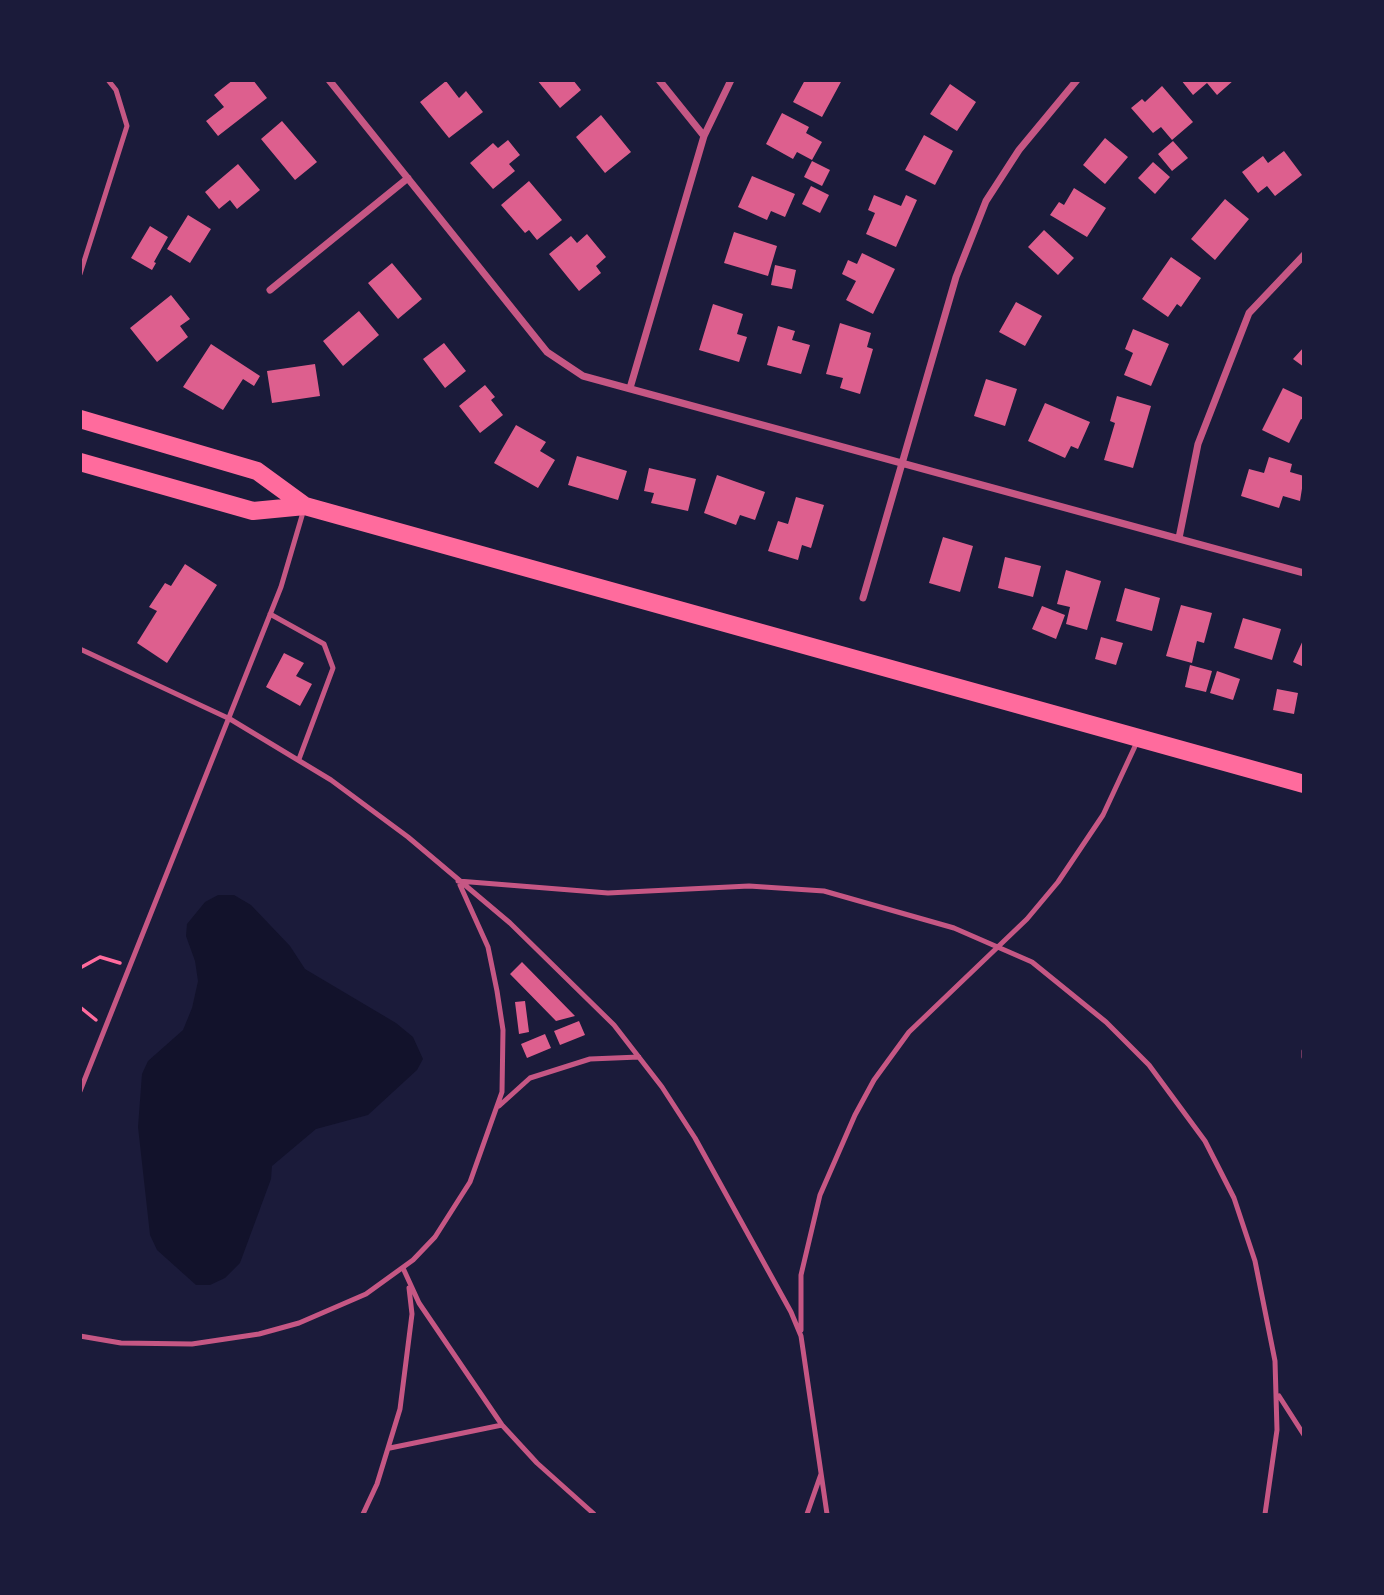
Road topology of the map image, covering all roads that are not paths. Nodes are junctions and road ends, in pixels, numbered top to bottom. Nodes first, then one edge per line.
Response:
1 (108, 80) edge
2 (329, 80) edge
3 (659, 80) edge
4 (731, 80) edge
5 (1077, 80) edge
6 (704, 135) junction
7 (408, 178) junction
8 (1304, 255) edge
9 (80, 274) edge
10 (270, 290) dead end
11 (630, 388) junction
12 (80, 419) edge
13 (80, 462) edge
14 (902, 463) junction
15 (304, 506) junction
16 (1179, 538) junction
17 (1304, 572) edge
18 (863, 598) dead end
19 (270, 614) junction
20 (80, 650) edge
21 (230, 719) junction
22 (1138, 739) junction
23 (299, 759) junction
24 (1304, 784) edge
25 (458, 881) junction
26 (999, 946) junction
27 (1304, 1051) edge
28 (639, 1057) junction
29 (1304, 1057) edge
30 (80, 1091) edge
31 (497, 1108) junction
32 (403, 1268) junction
33 (408, 1281) junction
34 (80, 1336) edge
35 (801, 1336) junction
36 (1278, 1393) junction
37 (502, 1425) junction
38 (1304, 1435) edge
39 (390, 1448) junction
40 (822, 1470) junction
41 (363, 1514) edge
42 (594, 1514) edge
43 (807, 1514) edge
44 (827, 1514) edge
45 (1265, 1514) edge

1 - 9 lane
2 - 7 street
3 - 6 street
4 - 6 street
5 - 14 street
6 - 11 street
7 - 10 street
7 - 11 street
8 - 16 street
11 - 14 street
12 - 15 main road
13 - 15 main road
14 - 16 street
14 - 18 street
15 - 19 lane
15 - 22 main road
16 - 17 street
19 - 21 lane
19 - 23 lane
20 - 21 lane
21 - 23 lane
21 - 30 lane
22 - 24 main road
22 - 26 lane
23 - 25 lane
25 - 26 lane
25 - 28 lane
25 - 31 lane
26 - 35 lane
26 - 36 lane
27 - 29 lane
28 - 31 lane
28 - 35 lane
31 - 32 lane
32 - 33 lane
32 - 34 lane
33 - 37 lane
33 - 39 lane
35 - 40 lane
36 - 38 lane
36 - 45 lane
37 - 39 lane
37 - 42 lane
39 - 41 lane
40 - 43 lane
40 - 44 lane

